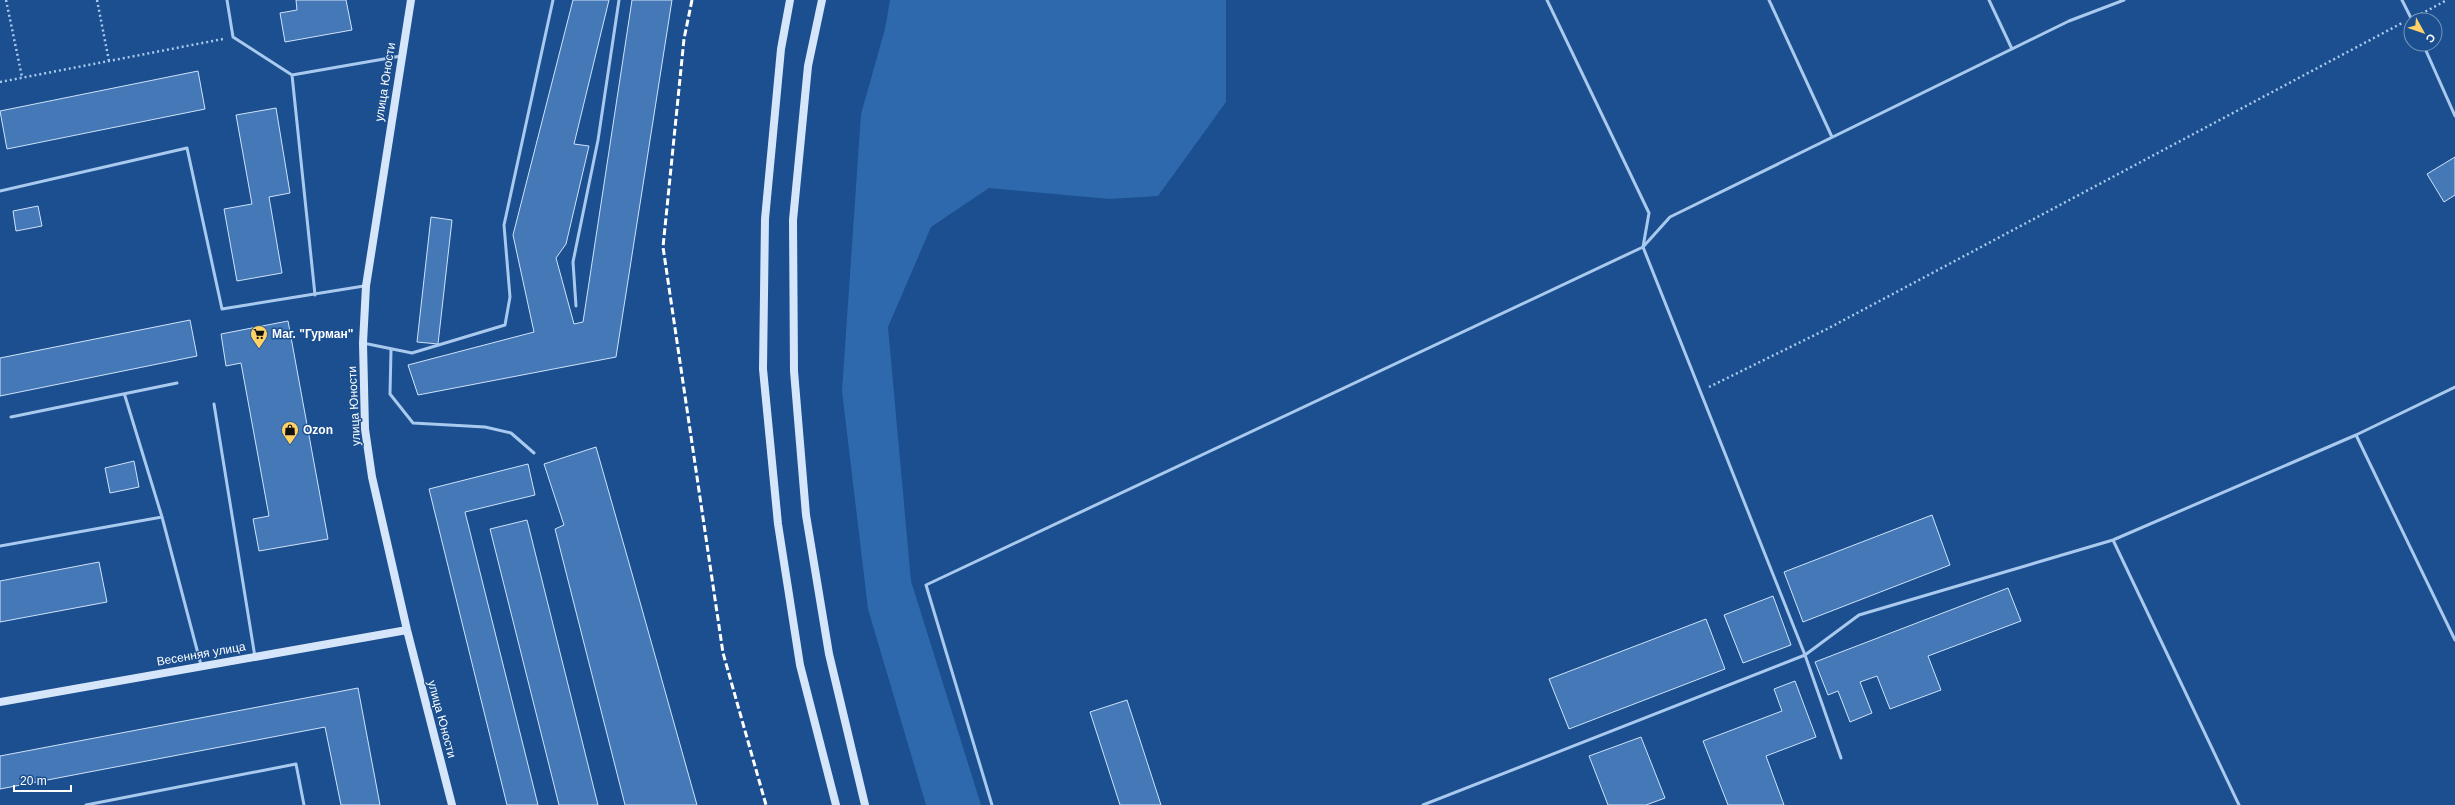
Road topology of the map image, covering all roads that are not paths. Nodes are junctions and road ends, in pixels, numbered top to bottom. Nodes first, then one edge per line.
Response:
1 (227, 0) edge
2 (411, 0) edge
3 (552, 0) edge
4 (619, 0) edge
5 (790, 0) edge
6 (822, 0) edge
7 (1547, 0) edge
8 (1769, 0) edge
9 (1989, 0) edge
10 (2124, 0) edge
11 (2402, 0) edge
12 (2408, 12) edge
13 (2012, 49) junction
14 (2427, 52) edge
15 (401, 56) junction
16 (292, 75) junction
17 (2455, 116) edge
18 (1832, 137) junction
19 (0, 191) edge
20 (1643, 247) junction
21 (366, 286) junction
22 (314, 295) junction
23 (576, 306) dead end
24 (363, 343) junction
25 (391, 350) junction
26 (178, 383) dead end
27 (2455, 387) edge
28 (125, 396) junction
29 (214, 404) dead end
30 (11, 417) dead end
31 (2356, 435) junction
32 (534, 453) dead end
33 (162, 517) junction
34 (2113, 540) junction
35 (0, 546) edge
36 (407, 630) junction
37 (2455, 640) edge
38 (1805, 655) junction
39 (255, 657) junction
40 (201, 666) junction
41 (0, 702) edge
42 (1841, 758) dead end
43 (86, 805) edge
44 (304, 805) edge
45 (452, 805) edge
46 (836, 805) edge
47 (865, 805) edge
48 (992, 805) edge
49 (1423, 805) edge
50 (2239, 805) edge

1 - 16 lane
2 - 15 main road, улица Юности
3 - 25 lane
4 - 23 lane
5 - 46 main road
6 - 47 main road
7 - 20 lane
8 - 18 lane
9 - 13 lane
10 - 13 lane
11 - 12 lane
13 - 18 lane
14 - 17 lane
15 - 16 lane
15 - 21 main road, улица Юности
16 - 22 lane
18 - 20 lane
19 - 22 lane
20 - 38 lane
20 - 48 lane
21 - 22 lane
21 - 24 main road, улица Юности
24 - 25 lane
24 - 36 main road, улица Юности
25 - 32 lane
26 - 28 lane
27 - 31 lane
28 - 30 lane
28 - 33 lane
29 - 39 lane
31 - 34 lane
31 - 37 lane
33 - 35 lane
33 - 40 lane
34 - 38 lane
34 - 50 lane
36 - 39 main road, Весенняя улица
36 - 45 main road, улица Юности
38 - 42 lane
38 - 49 lane
39 - 40 main road, Весенняя улица
40 - 41 main road, Весенняя улица
43 - 44 lane

